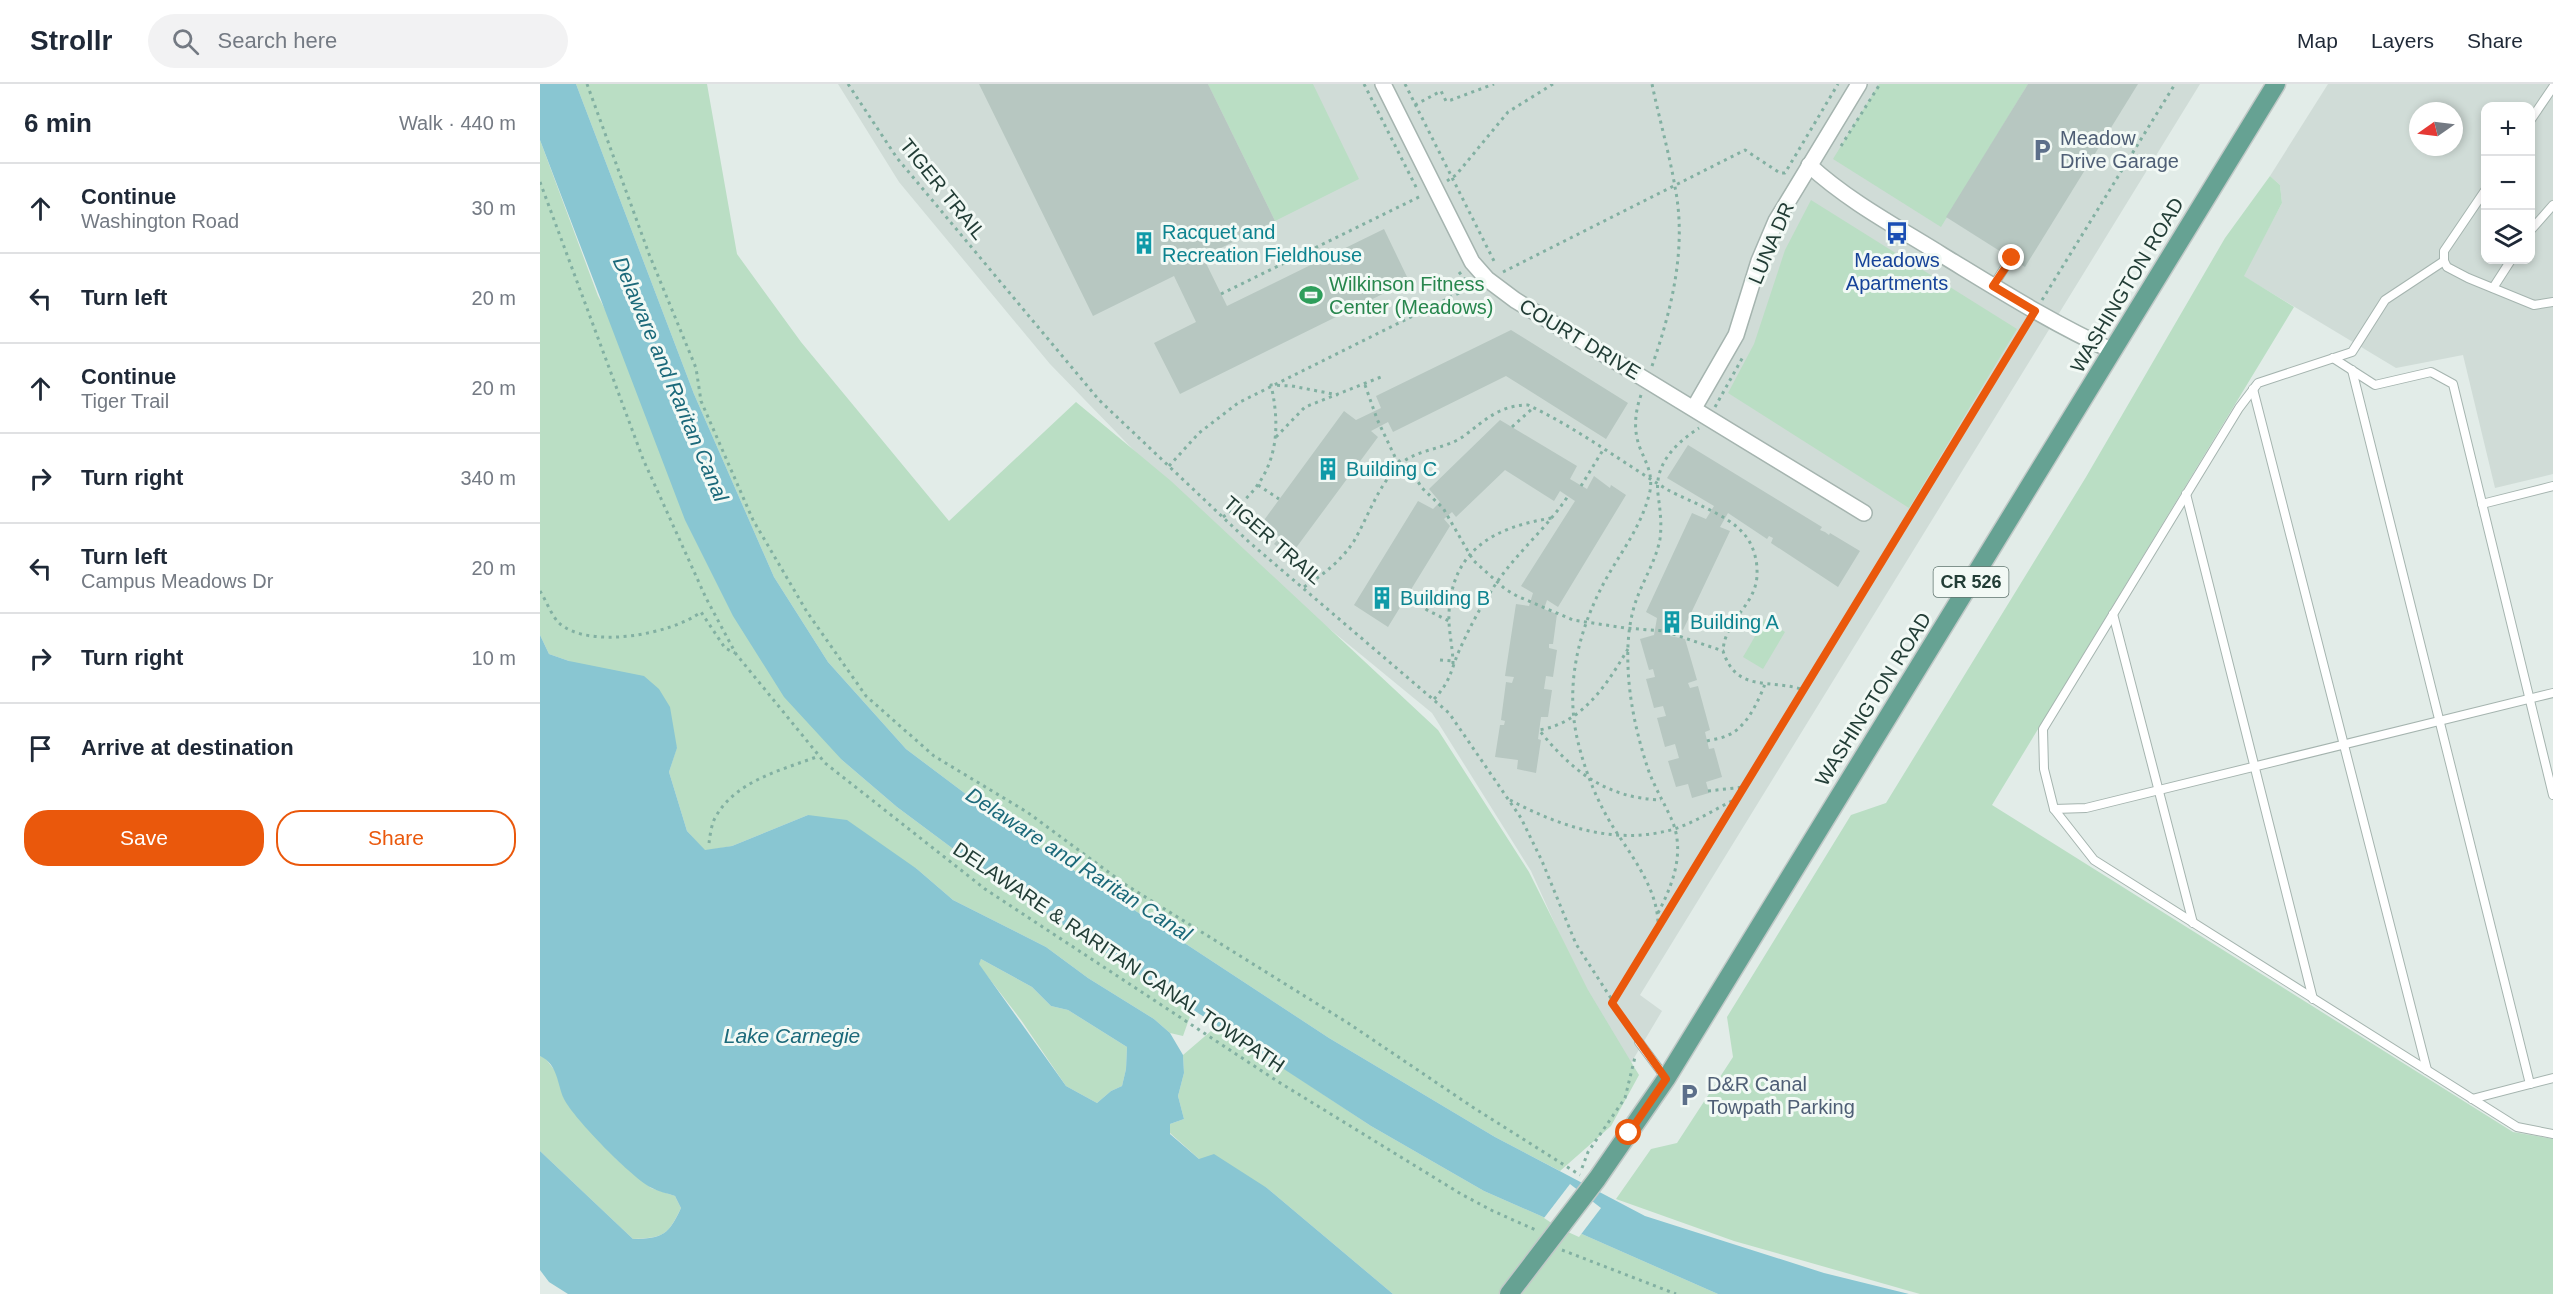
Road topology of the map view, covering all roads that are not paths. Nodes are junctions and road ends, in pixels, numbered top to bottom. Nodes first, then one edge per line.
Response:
1 (1383, 84) edge
2 (1859, 84) edge
3 (2276, 84) edge
4 (2553, 87) edge
5 (2535, 114) edge
6 (1809, 165) junction
7 (2481, 196) edge
8 (2553, 205) edge
9 (2535, 225) edge
10 (2012, 258) dead end
11 (2444, 261) junction
12 (2508, 264) edge
13 (1993, 286) junction
14 (2493, 288) junction
15 (2553, 302) edge
16 (2113, 351) junction
17 (2333, 358) junction
18 (2352, 370) junction
19 (2253, 390) junction
20 (1694, 408) junction
21 (2553, 486) edge
22 (2186, 494) junction
23 (2482, 504) junction
24 (1864, 513) dead end
25 (2113, 614) junction
26 (2553, 693) edge
27 (2530, 699) junction
28 (2439, 721) junction
29 (2343, 745) junction
30 (2255, 766) junction
31 (2157, 790) junction
32 (2553, 795) edge
33 (2054, 809) junction
34 (2193, 923) junction
35 (2313, 999) junction
36 (1639, 1042) road end
37 (2427, 1070) junction
38 (2553, 1078) edge
39 (1666, 1079) junction
40 (2530, 1084) junction
41 (2472, 1099) junction
42 (2553, 1134) edge
43 (1509, 1294) edge

1 - 20 street, COURT DRIVE
2 - 6 street, LUNA DR
3 - 16 main road, WASHINGTON ROAD / CR 526
4 - 5 lane
6 - 13 street
6 - 20 street, LUNA DR
7 - 11 lane
8 - 9 lane
10 - 13 lane
11 - 14 lane
11 - 17 lane
12 - 14 lane
13 - 16 street
14 - 15 lane
16 - 39 main road, WASHINGTON ROAD / CR 526
17 - 18 lane
17 - 19 lane
18 - 23 lane
18 - 28 lane
19 - 22 lane
19 - 29 lane
20 - 24 street, COURT DRIVE
21 - 23 lane
22 - 25 lane
22 - 30 lane
23 - 27 lane
25 - 31 lane
25 - 33 lane
26 - 27 lane
27 - 28 lane
27 - 32 lane
28 - 29 lane
28 - 40 lane
29 - 30 lane
29 - 37 lane
30 - 31 lane
30 - 35 lane
31 - 33 lane
31 - 34 lane
33 - 34 lane
34 - 35 lane
35 - 37 lane
36 - 39 lane
37 - 41 lane
38 - 40 lane
39 - 43 main road, WASHINGTON ROAD / CR 526
40 - 41 lane
41 - 42 lane

